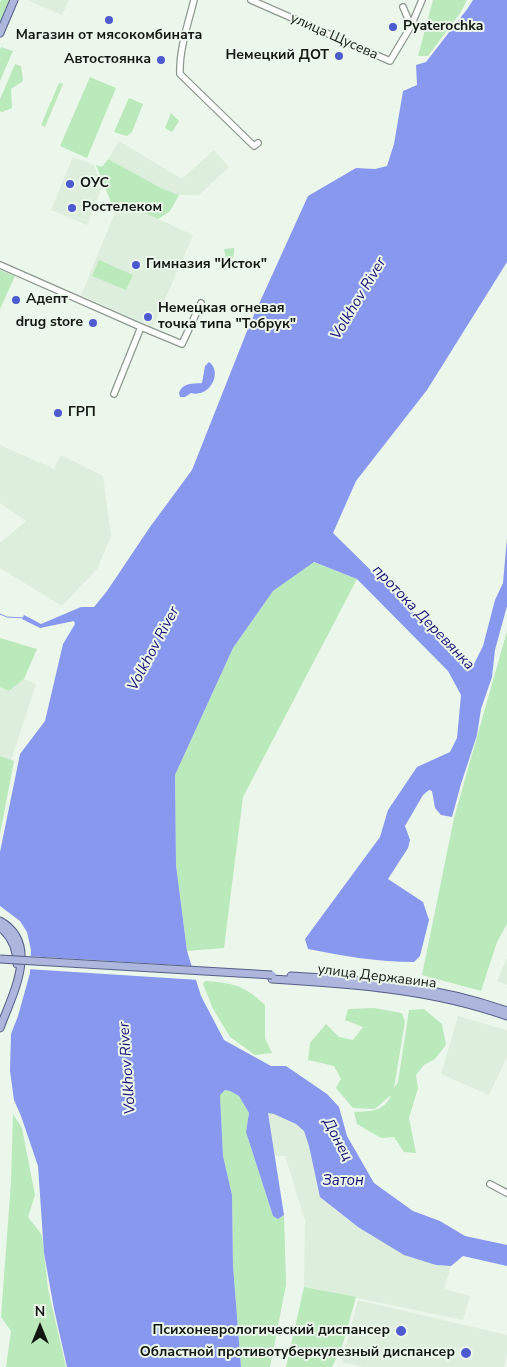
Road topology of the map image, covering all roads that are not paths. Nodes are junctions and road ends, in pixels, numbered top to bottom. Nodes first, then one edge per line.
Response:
1 (14, 0) edge
2 (194, 0) edge
3 (252, 0) edge
4 (422, 0) edge
5 (403, 7) dead end
6 (411, 26) junction
7 (0, 32) edge
8 (258, 143) dead end
9 (0, 265) edge
10 (201, 303) dead end
11 (141, 327) junction
12 (114, 394) dead end
13 (0, 921) edge
14 (0, 927) edge
15 (0, 961) edge
16 (272, 977) junction
17 (507, 1011) edge
18 (507, 1016) edge
19 (0, 1018) edge
20 (0, 1028) edge
21 (490, 1184) dead end
22 (507, 1193) edge

1 - 7 main road
2 - 8 street
3 - 6 street, улица Щусева
4 - 6 street
5 - 6 street
9 - 11 street
10 - 11 street
11 - 12 street
13 - 20 main road
14 - 19 main road
15 - 16 main road, bridge
16 - 17 main road, улица Державина
16 - 18 main road, улица Державина
21 - 22 street

